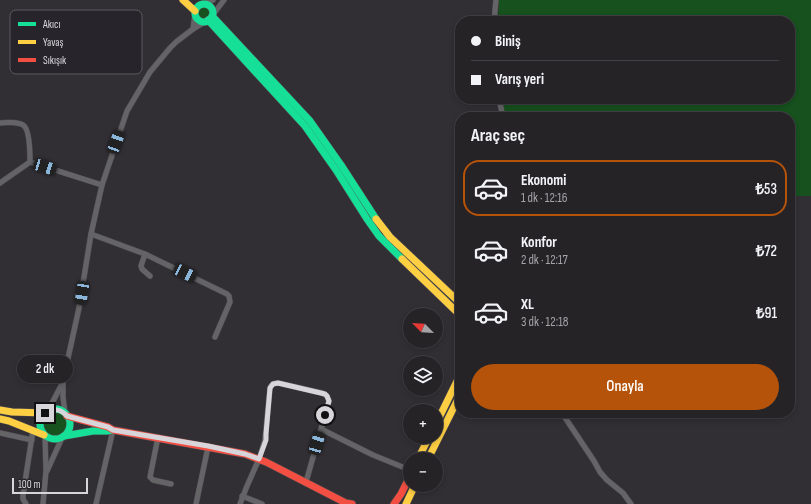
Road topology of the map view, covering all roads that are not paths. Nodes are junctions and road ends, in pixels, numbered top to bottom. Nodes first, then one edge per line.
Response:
1 (183, 0) edge
2 (213, 0) edge
3 (224, 0) edge
4 (496, 0) edge
5 (200, 3) edge
6 (195, 12) junction
7 (494, 16) edge
8 (210, 18) junction
9 (193, 29) junction
10 (0, 123) edge
11 (30, 162) junction
12 (0, 183) edge
13 (102, 185) junction
14 (91, 234) junction
15 (145, 254) junction
16 (150, 276) dead end
17 (455, 298) edge
18 (455, 310) edge
19 (215, 337) dead end
20 (63, 381) junction
21 (455, 385) edge
22 (455, 405) edge
23 (0, 410) edge
24 (443, 410) edge
25 (46, 412) junction
26 (66, 415) junction
27 (565, 418) edge
28 (0, 419) edge
29 (321, 429) junction
30 (33, 430) junction
31 (113, 430) junction
32 (0, 433) edge
33 (45, 436) junction
34 (63, 437) junction
35 (158, 437) junction
36 (32, 440) junction
37 (208, 446) junction
38 (432, 452) edge
39 (259, 459) junction
40 (403, 467) edge
41 (46, 472) junction
42 (306, 482) junction
43 (171, 484) dead end
44 (403, 490) edge
45 (412, 492) edge
46 (242, 496) junction
47 (26, 504) edge
48 (43, 504) edge
49 (96, 504) edge
50 (196, 504) edge
51 (240, 504) edge
52 (262, 504) edge
53 (348, 504) edge
54 (394, 504) edge
55 (406, 504) edge
56 (632, 504) edge

1 - 6 street
2 - 5 street
3 - 8 street
4 - 7 street
5 - 6 street
5 - 8 street
6 - 8 street
6 - 9 street
8 - 9 street
8 - 17 street
8 - 18 street
9 - 13 street
10 - 11 street
11 - 12 street
11 - 13 street
13 - 14 street
14 - 15 street
14 - 20 street
15 - 16 street
15 - 19 street
20 - 25 street
20 - 26 street
21 - 24 street
22 - 38 street
23 - 25 street
25 - 26 street
25 - 33 street
26 - 31 street
26 - 34 street
27 - 56 street
28 - 30 street
29 - 39 street
29 - 40 street
29 - 42 street
30 - 33 street
30 - 36 street
31 - 34 street
31 - 35 street
31 - 49 street
32 - 36 street
33 - 34 street
33 - 41 street
34 - 41 street
35 - 37 street
35 - 43 street
36 - 47 street
37 - 39 street
37 - 50 street
39 - 42 street
39 - 46 street
41 - 48 street
42 - 53 street
44 - 54 street
45 - 55 street
46 - 51 street
46 - 52 street

